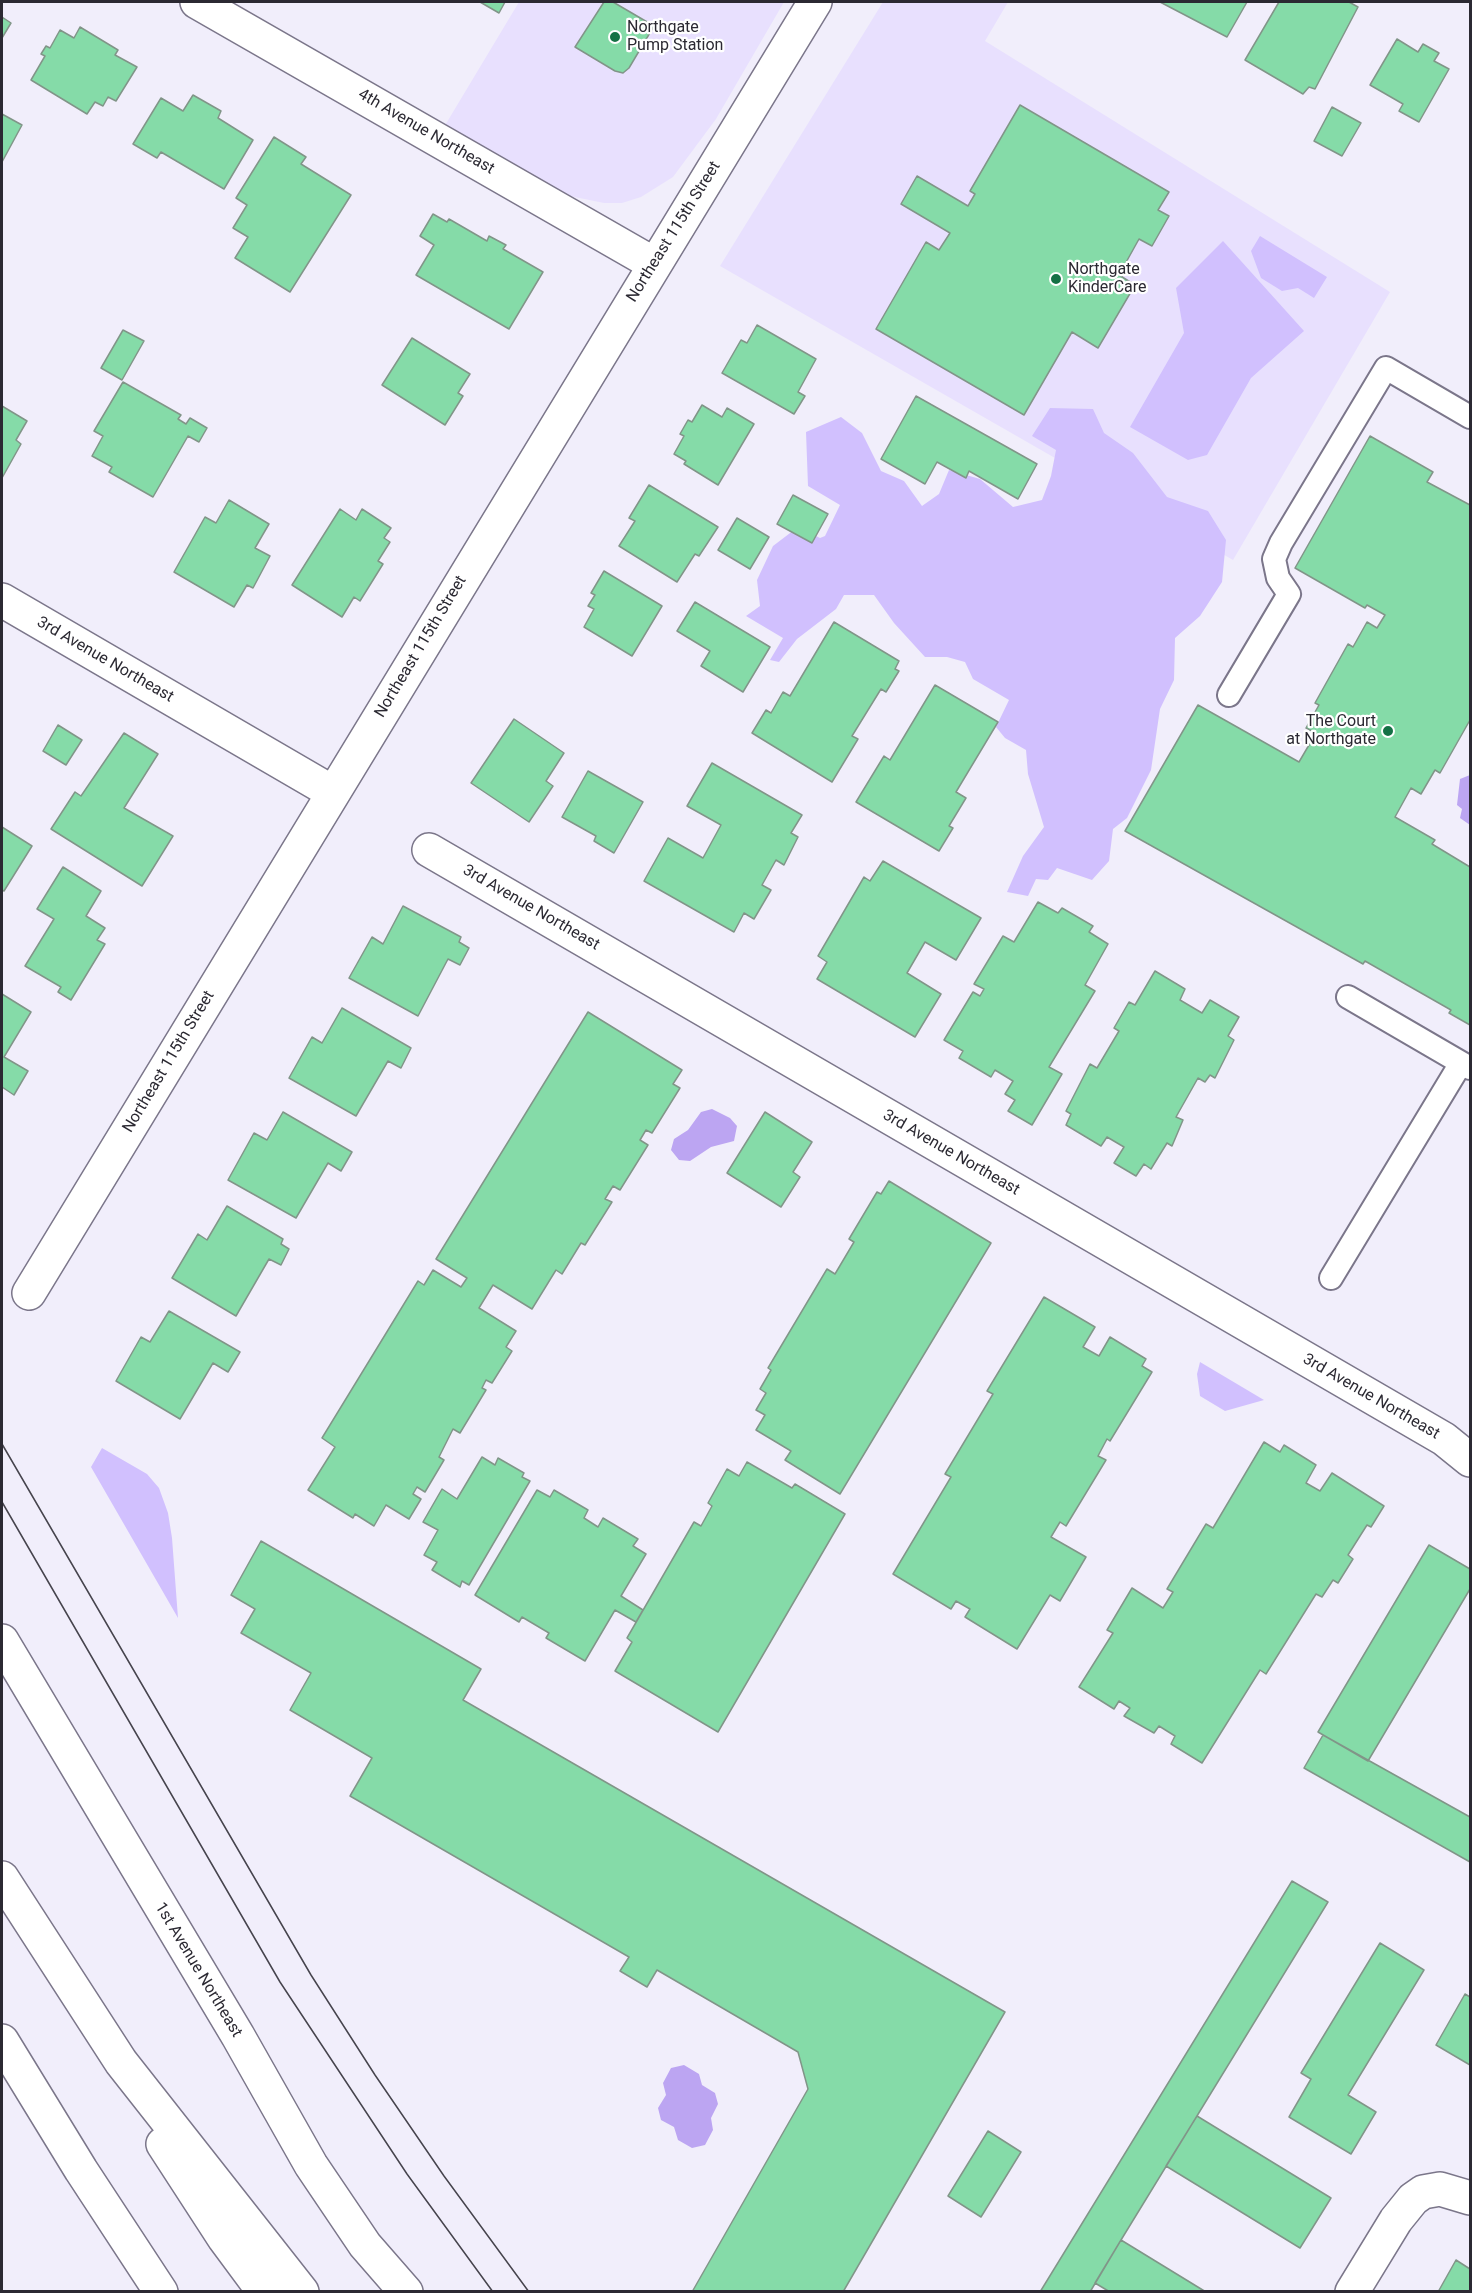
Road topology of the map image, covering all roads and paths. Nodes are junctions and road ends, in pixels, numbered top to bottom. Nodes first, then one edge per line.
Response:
1 (197, 2) edge
2 (815, 2) edge
3 (654, 264) junction
4 (1470, 417) edge
5 (2, 600) edge
6 (1228, 696) dead end
7 (332, 792) junction
8 (429, 850) dead end
9 (1348, 997) dead end
10 (1466, 1065) edge
11 (1331, 1278) dead end
12 (29, 1293) dead end
13 (1470, 1460) edge
14 (2, 1641) edge
15 (2, 1878) edge
16 (2, 2041) edge
17 (121, 2062) junction
18 (1470, 2198) edge
19 (161, 2292) edge
20 (264, 2292) edge
21 (302, 2292) edge
22 (406, 2292) edge
23 (1352, 2292) edge

1 - 3 main road, 4th Avenue Northeast
2 - 3 main road, Northeast 115th Street
3 - 7 main road, Northeast 115th Street
4 - 6 lane
5 - 7 main road, 3rd Avenue Northeast
7 - 12 main road, Northeast 115th Street
8 - 13 main road, 3rd Avenue Northeast
9 - 10 lane
10 - 11 lane
14 - 22 main road, 1st Avenue Northeast
15 - 17 main road
16 - 19 main road
17 - 20 main road
17 - 21 main road
18 - 23 main road

